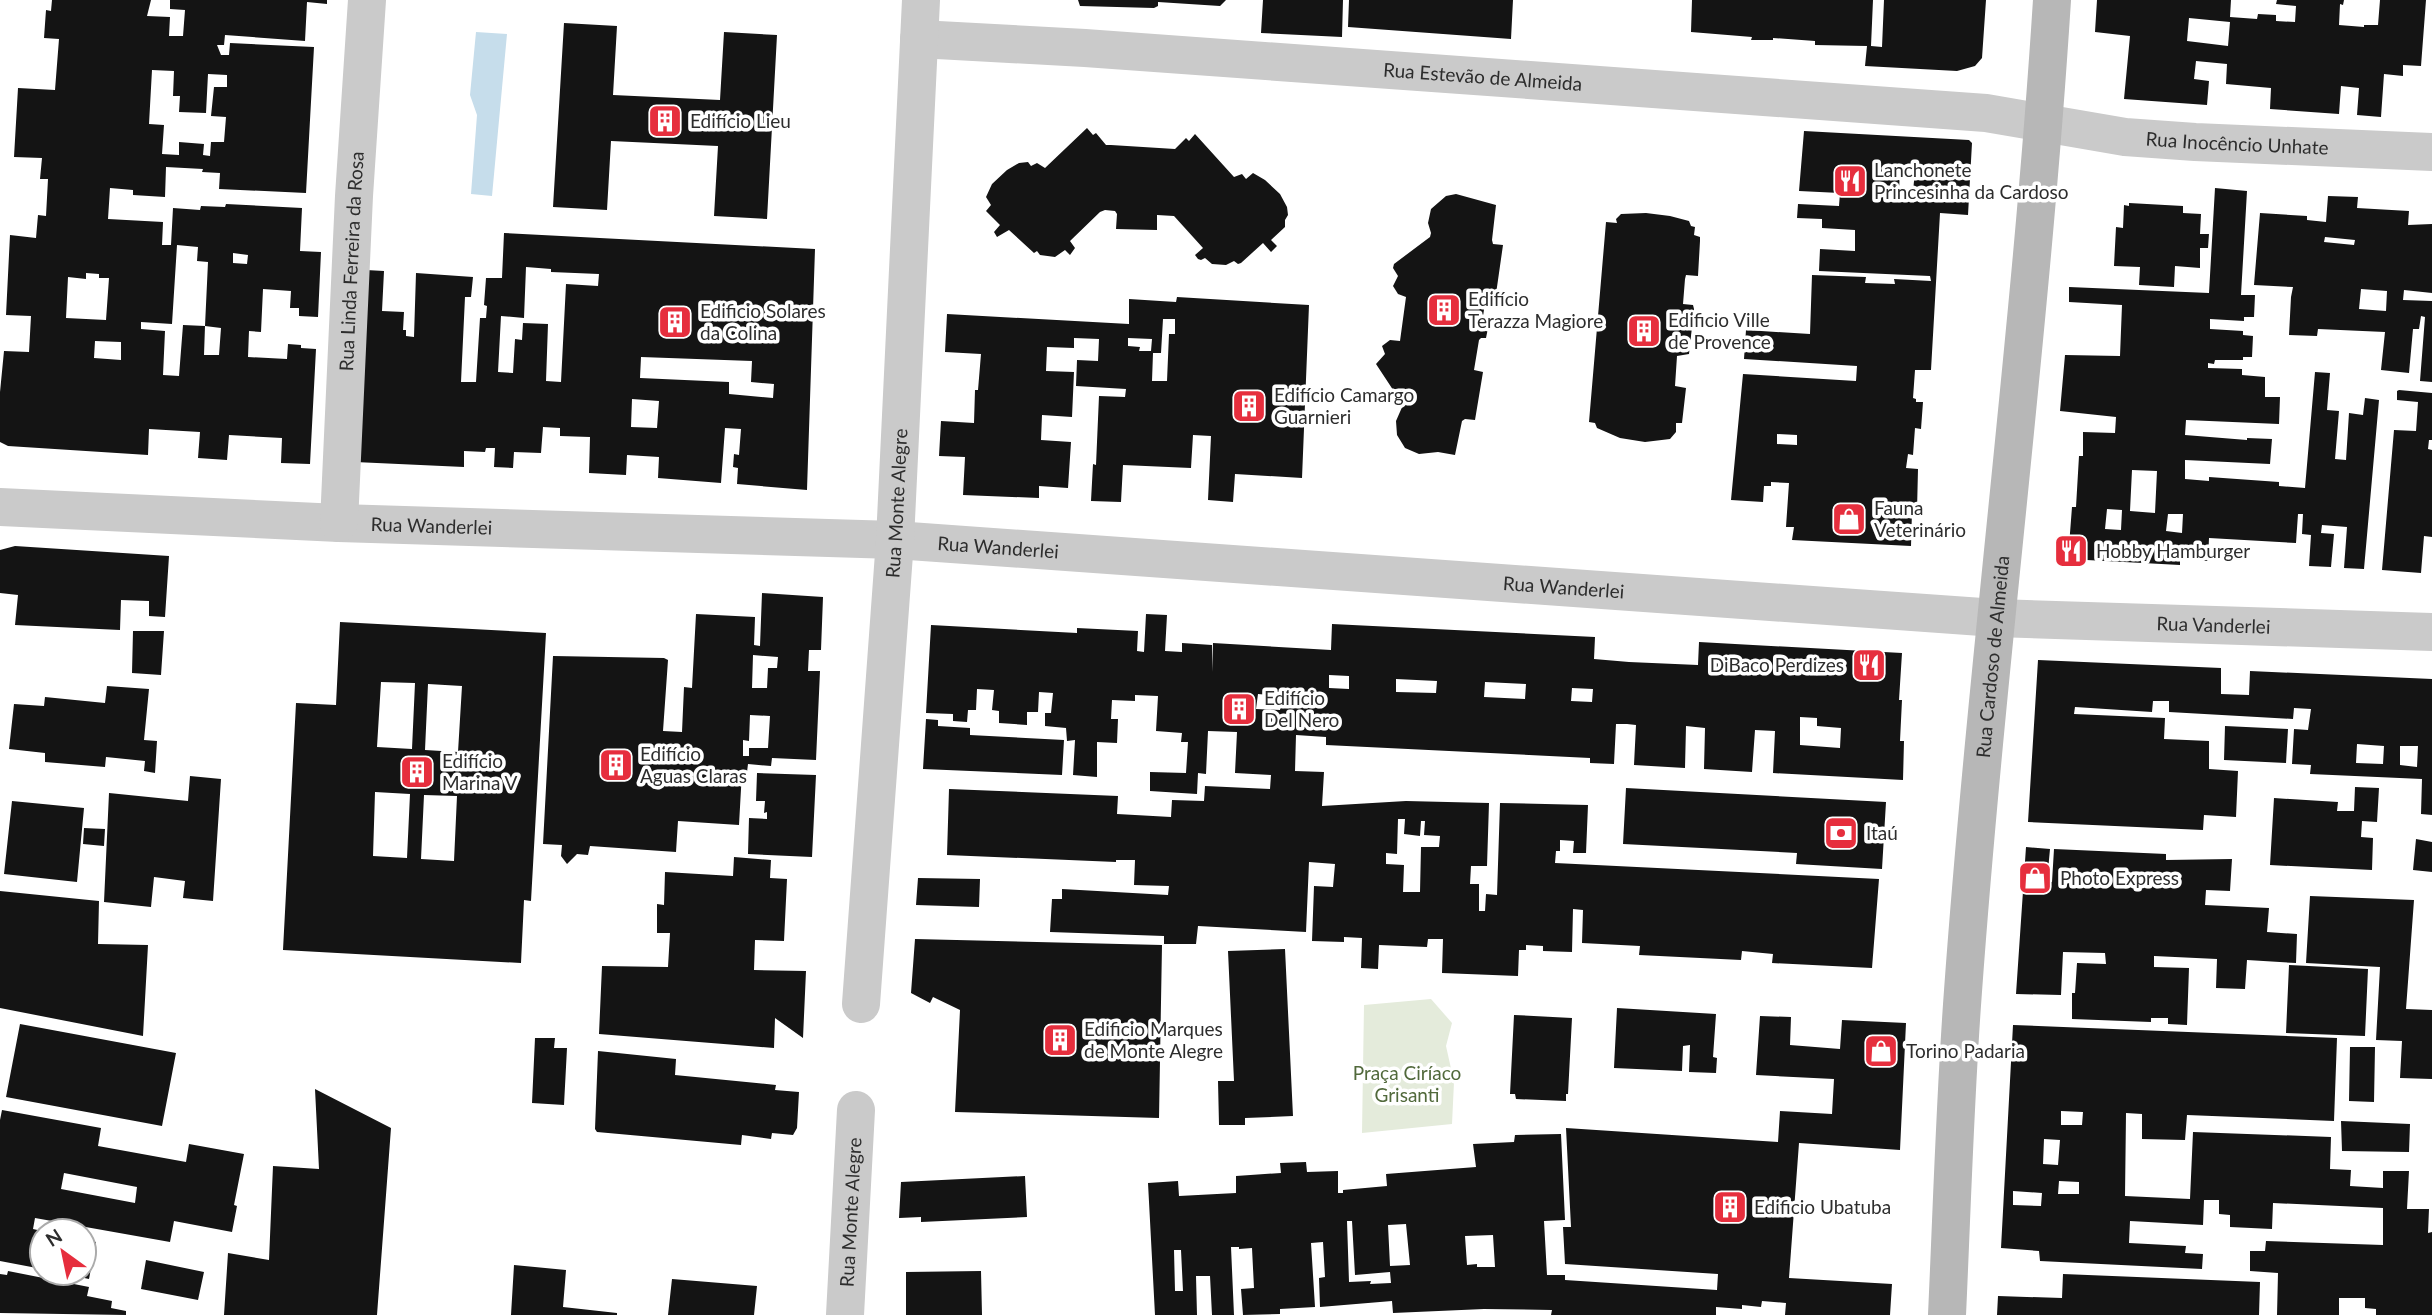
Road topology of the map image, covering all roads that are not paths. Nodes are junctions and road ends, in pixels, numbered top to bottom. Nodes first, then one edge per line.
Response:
1 (367, 0) edge
2 (921, 0) edge
3 (2052, 0) edge
4 (919, 40) junction
5 (2044, 123) junction
6 (2432, 152) edge
7 (0, 507) edge
8 (339, 523) junction
9 (895, 541) junction
10 (1996, 618) junction
11 (2432, 632) edge
12 (861, 1004) dead end
13 (856, 1110) dead end
14 (845, 1315) edge
15 (1947, 1315) edge

1 - 8 street, Rua Linda Ferreira da Rosa
2 - 4 street, Rua Monte Alegre
3 - 5 main road, Rua Cardoso de Almeida
4 - 5 street, Rua Estevão de Almeida
4 - 9 street, Rua Monte Alegre
5 - 6 street, Rua Inocêncio Unhate
5 - 10 main road, Rua Cardoso de Almeida
7 - 8 street, Rua Wanderlei
8 - 9 street, Rua Wanderlei
9 - 10 street, Rua Wanderlei
9 - 12 street, Rua Monte Alegre
10 - 11 street, Rua Vanderlei
10 - 15 main road, Rua Cardoso de Almeida
13 - 14 street, Rua Monte Alegre

